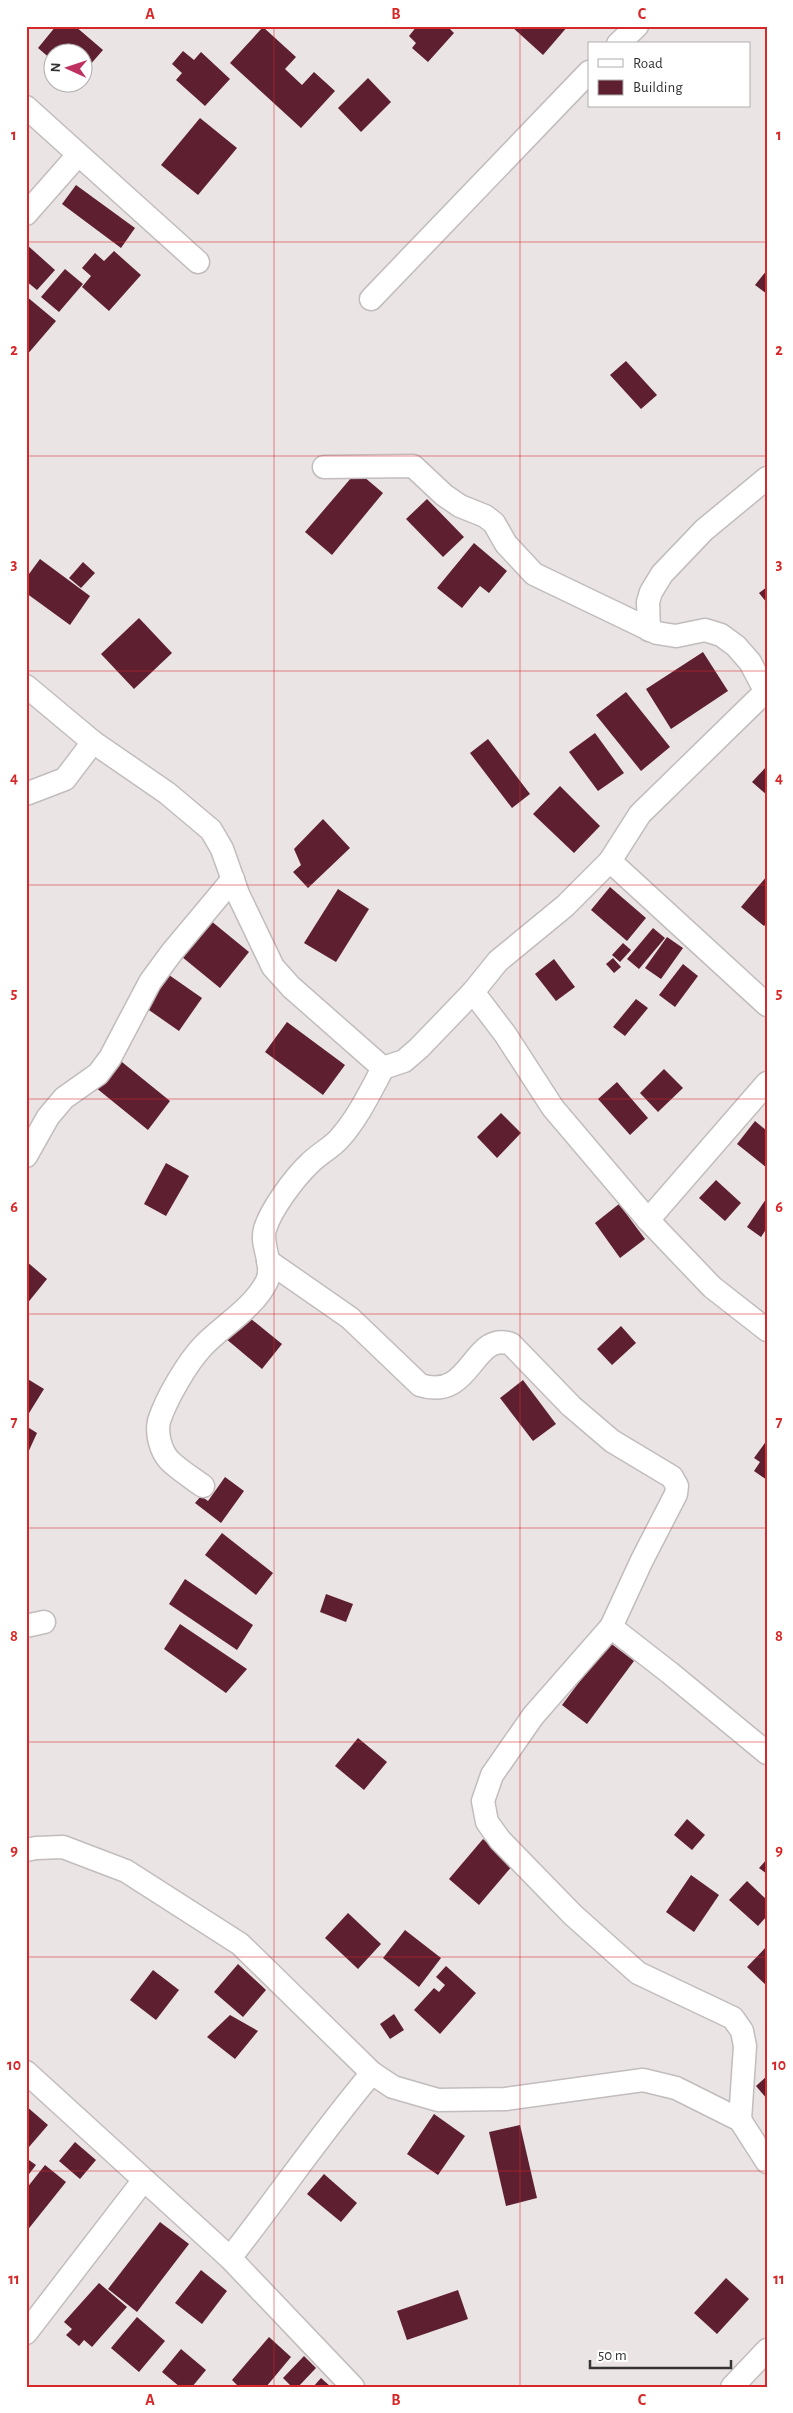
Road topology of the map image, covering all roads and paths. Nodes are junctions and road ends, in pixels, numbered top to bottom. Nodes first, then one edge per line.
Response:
1 (637, 26) edge
2 (620, 42) edge
3 (588, 73) edge
4 (26, 107) edge
5 (78, 155) junction
6 (26, 214) edge
7 (198, 262) dead end
8 (371, 299) dead end
9 (324, 467) dead end
10 (767, 478) edge
11 (649, 630) junction
12 (26, 686) edge
13 (766, 693) edge
14 (93, 742) junction
15 (26, 794) edge
16 (610, 861) junction
17 (233, 879) junction
18 (473, 992) junction
19 (767, 1005) edge
20 (383, 1068) junction
21 (767, 1083) edge
22 (26, 1156) edge
23 (648, 1220) junction
24 (268, 1261) junction
25 (767, 1330) edge
26 (203, 1486) dead end
27 (611, 1627) junction
28 (767, 1753) edge
29 (26, 1850) edge
30 (26, 2072) edge
31 (372, 2074) junction
32 (740, 2120) junction
33 (767, 2162) edge
34 (143, 2181) junction
35 (230, 2258) junction
36 (26, 2334) edge
37 (767, 2350) edge
38 (353, 2387) edge
39 (732, 2387) edge

1 - 2 street
3 - 8 street
4 - 5 street
5 - 6 street
5 - 7 street
9 - 11 street
10 - 11 street
11 - 13 street
12 - 14 street
13 - 16 street
14 - 15 street
14 - 17 street
16 - 18 street
16 - 19 street
17 - 20 street
17 - 22 street
18 - 20 street
18 - 23 street
20 - 24 street
21 - 23 street
23 - 25 street
24 - 26 street
24 - 27 street
27 - 28 street
27 - 32 street
29 - 31 street
30 - 34 street
31 - 32 street
31 - 35 street
32 - 33 street
34 - 35 street
34 - 36 street
35 - 38 street
37 - 39 street

